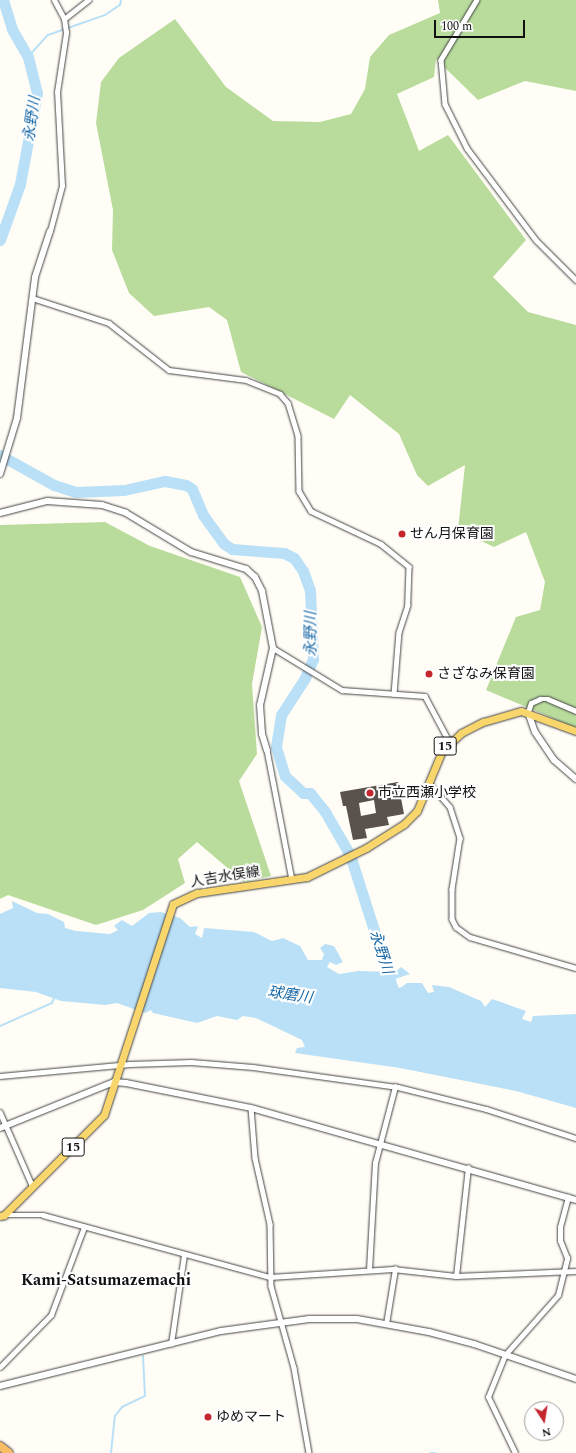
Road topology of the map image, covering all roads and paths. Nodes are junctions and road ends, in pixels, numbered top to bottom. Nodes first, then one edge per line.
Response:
1 (54, 0) edge
2 (88, 0) edge
3 (477, 0) edge
4 (64, 19) junction
5 (50, 231) joint
6 (576, 280) edge
7 (32, 298) junction
8 (0, 474) edge
9 (0, 513) edge
10 (273, 648) junction
11 (394, 694) junction
12 (576, 711) edge
13 (528, 712) junction
14 (576, 731) edge
15 (449, 741) junction
16 (267, 750) joint
17 (576, 780) edge
18 (430, 784) junction
19 (292, 880) junction
20 (576, 968) edge
21 (120, 1063) junction
22 (0, 1076) edge
23 (114, 1082) junction
24 (395, 1087) junction
25 (251, 1108) junction
26 (0, 1112) edge
27 (3, 1127) edge
28 (576, 1138) edge
29 (381, 1144) junction
30 (468, 1168) junction
31 (33, 1186) junction
32 (568, 1197) junction
33 (576, 1200) edge
34 (2, 1215) edge
35 (84, 1228) junction
36 (184, 1255) junction
37 (395, 1269) junction
38 (369, 1270) junction
39 (563, 1272) junction
40 (576, 1272) edge
41 (456, 1276) junction
42 (270, 1277) junction
43 (280, 1320) junction
44 (386, 1324) junction
45 (171, 1344) junction
46 (505, 1355) junction
47 (0, 1367) edge
48 (576, 1379) edge
49 (0, 1386) edge
50 (0, 1446) edge
51 (9, 1453) edge
52 (309, 1453) edge
53 (515, 1453) edge

1 - 4 street
2 - 4 street
3 - 6 street
4 - 5 street
5 - 7 street
7 - 8 street
7 - 11 street
9 - 10 street
10 - 11 street
10 - 16 street
11 - 15 street
12 - 13 street
13 - 14 main road, 15
13 - 15 main road, 15
13 - 17 street
15 - 18 main road, 人吉水俣線 / 15
16 - 19 street
18 - 19 main road, 人吉水俣線 / 15
18 - 20 street
19 - 21 main road, 人吉水俣線 / 15
21 - 22 street
21 - 23 main road, 人吉水俣線 / 15
21 - 24 street
23 - 25 street
23 - 27 street
23 - 31 main road, 人吉水俣線 / 15
24 - 28 street
24 - 29 street
25 - 29 street
25 - 42 street
26 - 27 street
27 - 31 street
29 - 30 street
29 - 38 street
30 - 32 street
30 - 41 street
31 - 34 main road, 人吉水俣線 / 15
32 - 33 street
32 - 39 street
34 - 35 street
35 - 36 street
35 - 47 street
36 - 42 street
36 - 45 street
37 - 38 street
37 - 41 street
37 - 44 street
38 - 42 street
39 - 40 street
39 - 41 street
39 - 46 street
42 - 43 street
43 - 44 street
43 - 45 street
43 - 52 street
44 - 46 street
45 - 49 street
46 - 48 street
46 - 53 street
50 - 51 highway

